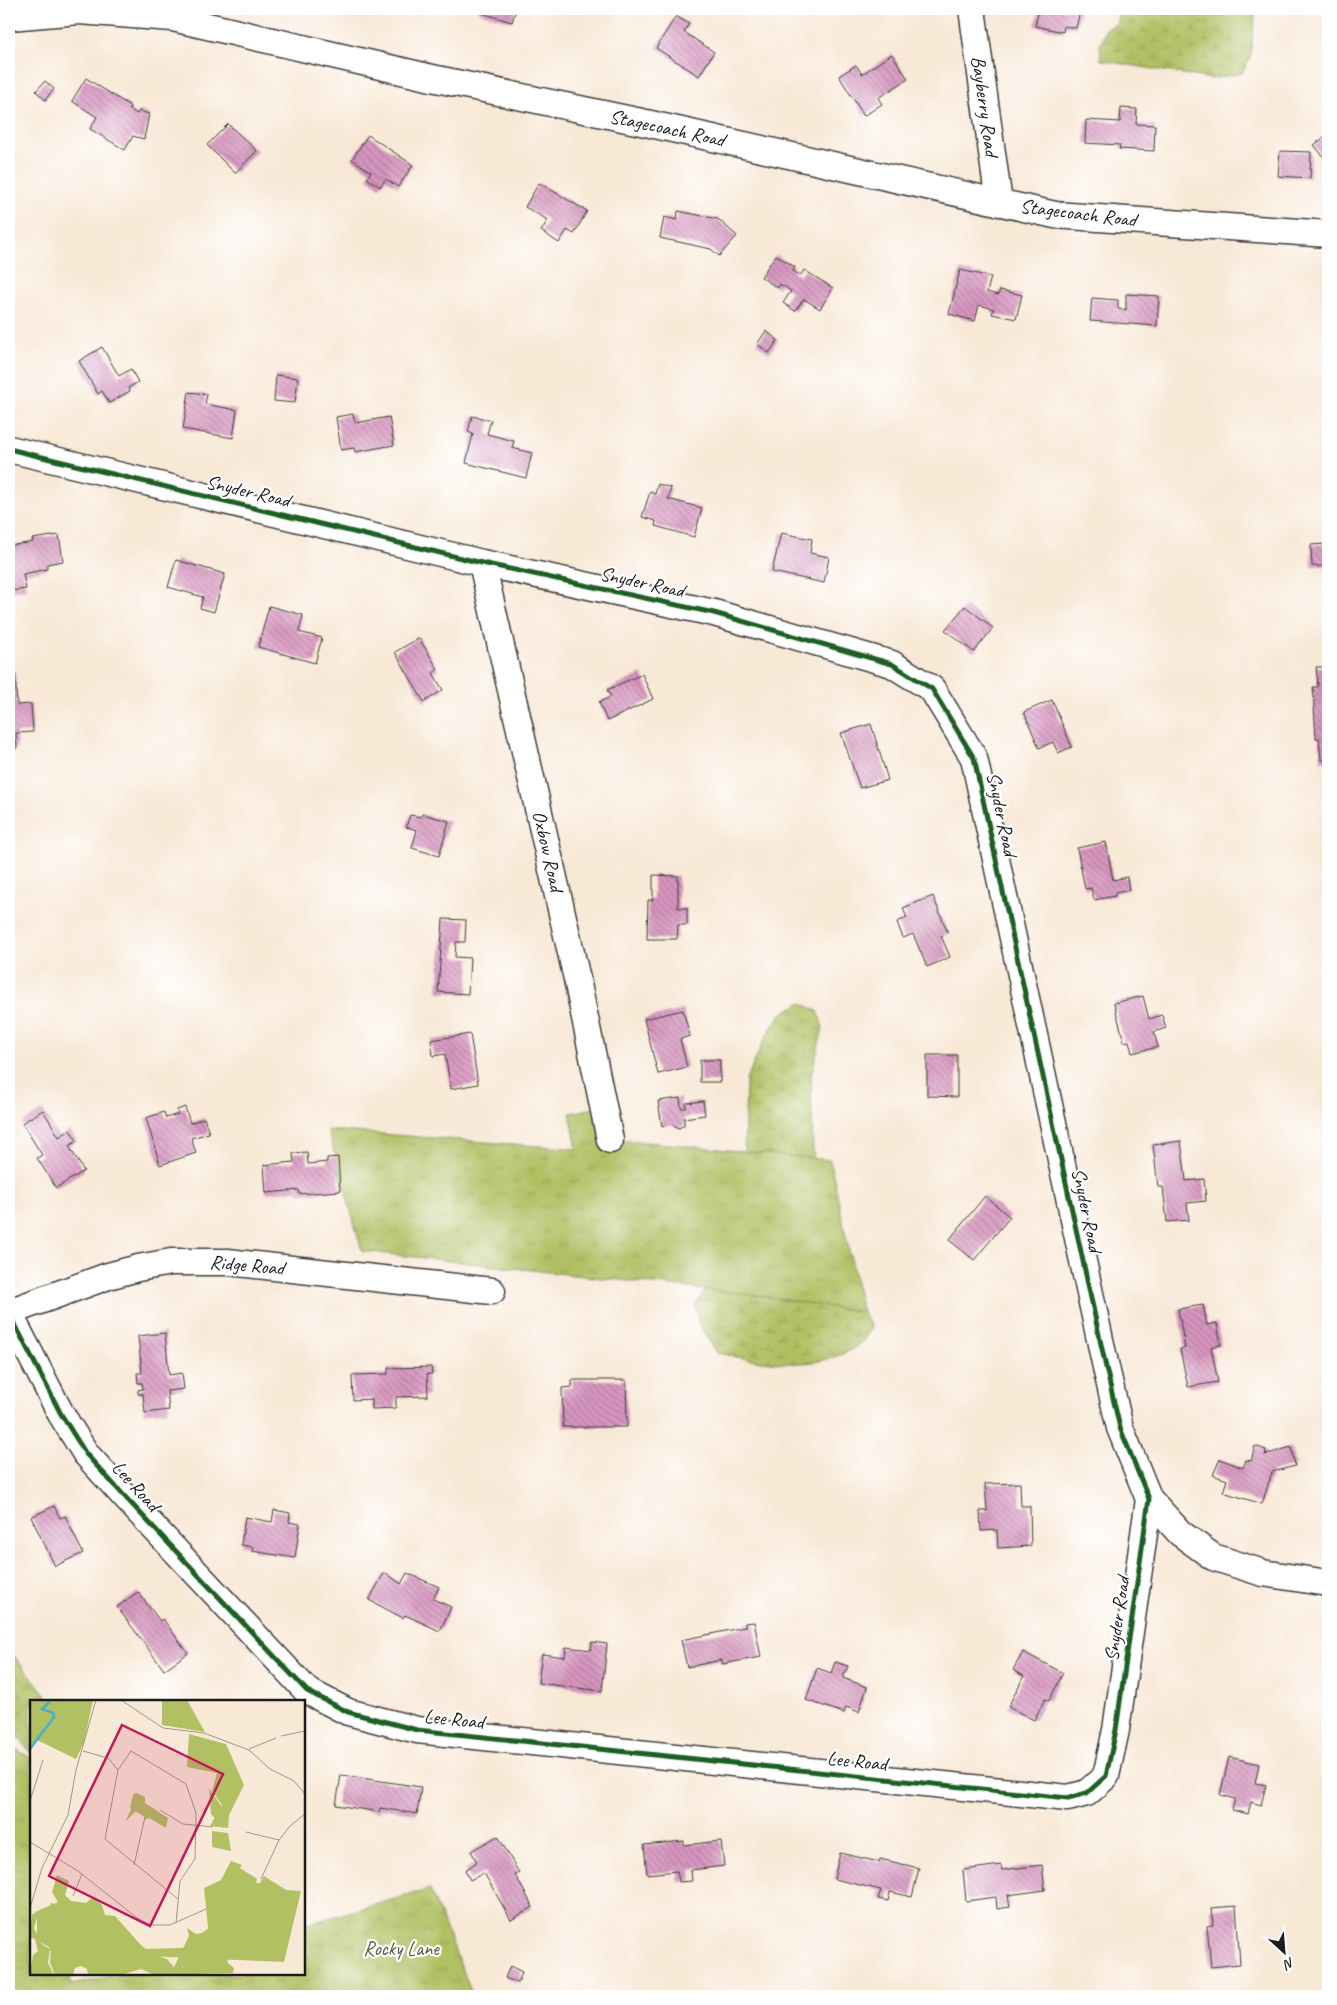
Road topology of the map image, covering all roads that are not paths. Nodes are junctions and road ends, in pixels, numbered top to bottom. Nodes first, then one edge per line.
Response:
1 (972, 9) edge
2 (9, 17) edge
3 (999, 203) junction
4 (1328, 234) edge
5 (9, 449) edge
6 (482, 563) junction
7 (610, 1140) dead end
8 (492, 1291) dead end
9 (9, 1313) edge
10 (1149, 1499) junction
11 (1328, 1583) edge
12 (1087, 1793) joint

1 - 3 street, Bayberry Road
2 - 3 street, Stagecoach Road
3 - 4 street, Stagecoach Road
5 - 6 street, Snyder Road
6 - 7 street, Oxbow Road
6 - 10 street, Snyder Road
8 - 9 street, Ridge Road
9 - 12 street, Lee Road
10 - 11 street
10 - 12 street, Snyder Road

